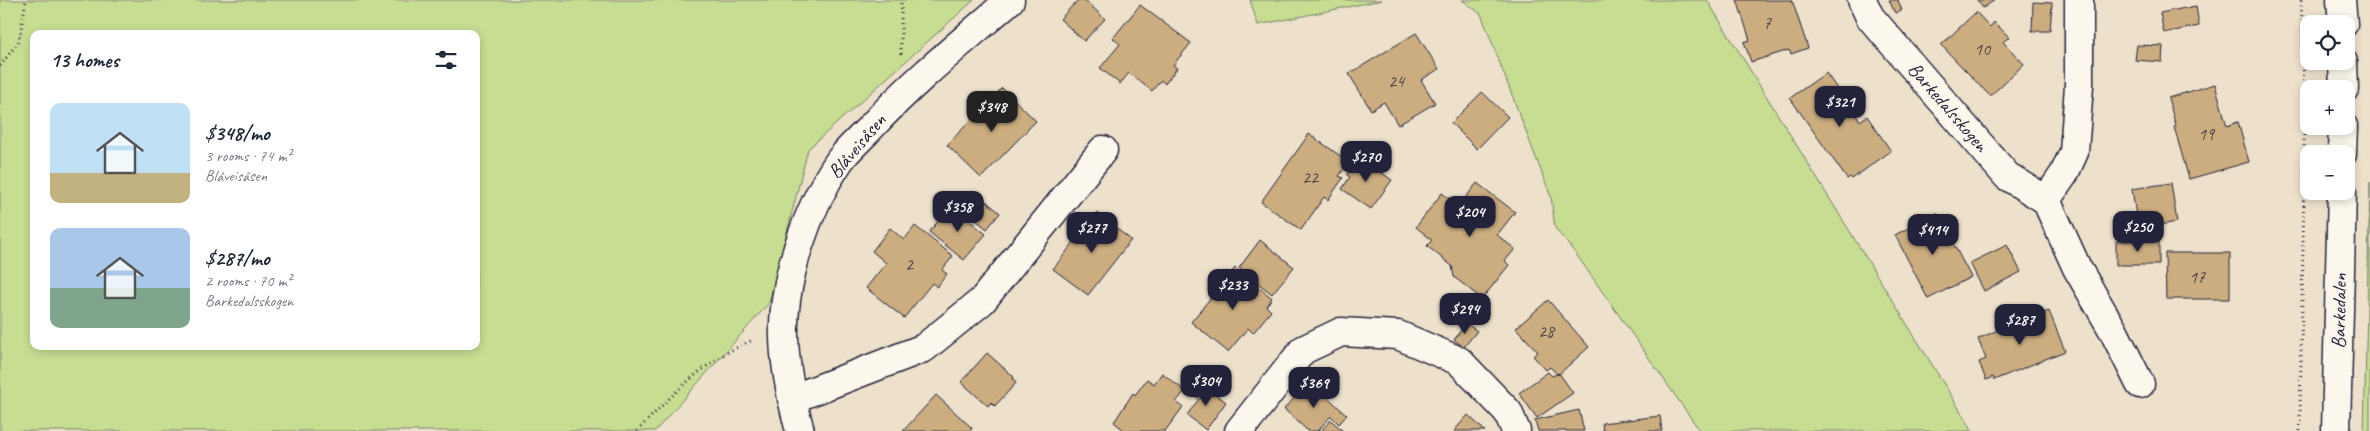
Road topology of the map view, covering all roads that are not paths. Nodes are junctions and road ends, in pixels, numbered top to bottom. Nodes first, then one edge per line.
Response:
1 (1010, 0) edge
2 (1862, 0) edge
3 (2079, 0) edge
4 (2341, 0) edge
5 (2342, 15) edge
6 (1103, 150) dead end
7 (2046, 200) junction
8 (2342, 200) edge
9 (2140, 384) dead end
10 (792, 399) junction
11 (800, 431) edge
12 (1239, 431) edge
13 (1516, 431) edge
14 (2336, 431) edge

1 - 10 street, Blåveisåsen
2 - 7 street, Barkedalsskogen
3 - 7 street
4 - 5 street
6 - 10 street
7 - 9 street
8 - 14 street, Barkedalen
10 - 11 street, Blåveisåsen
12 - 13 street

